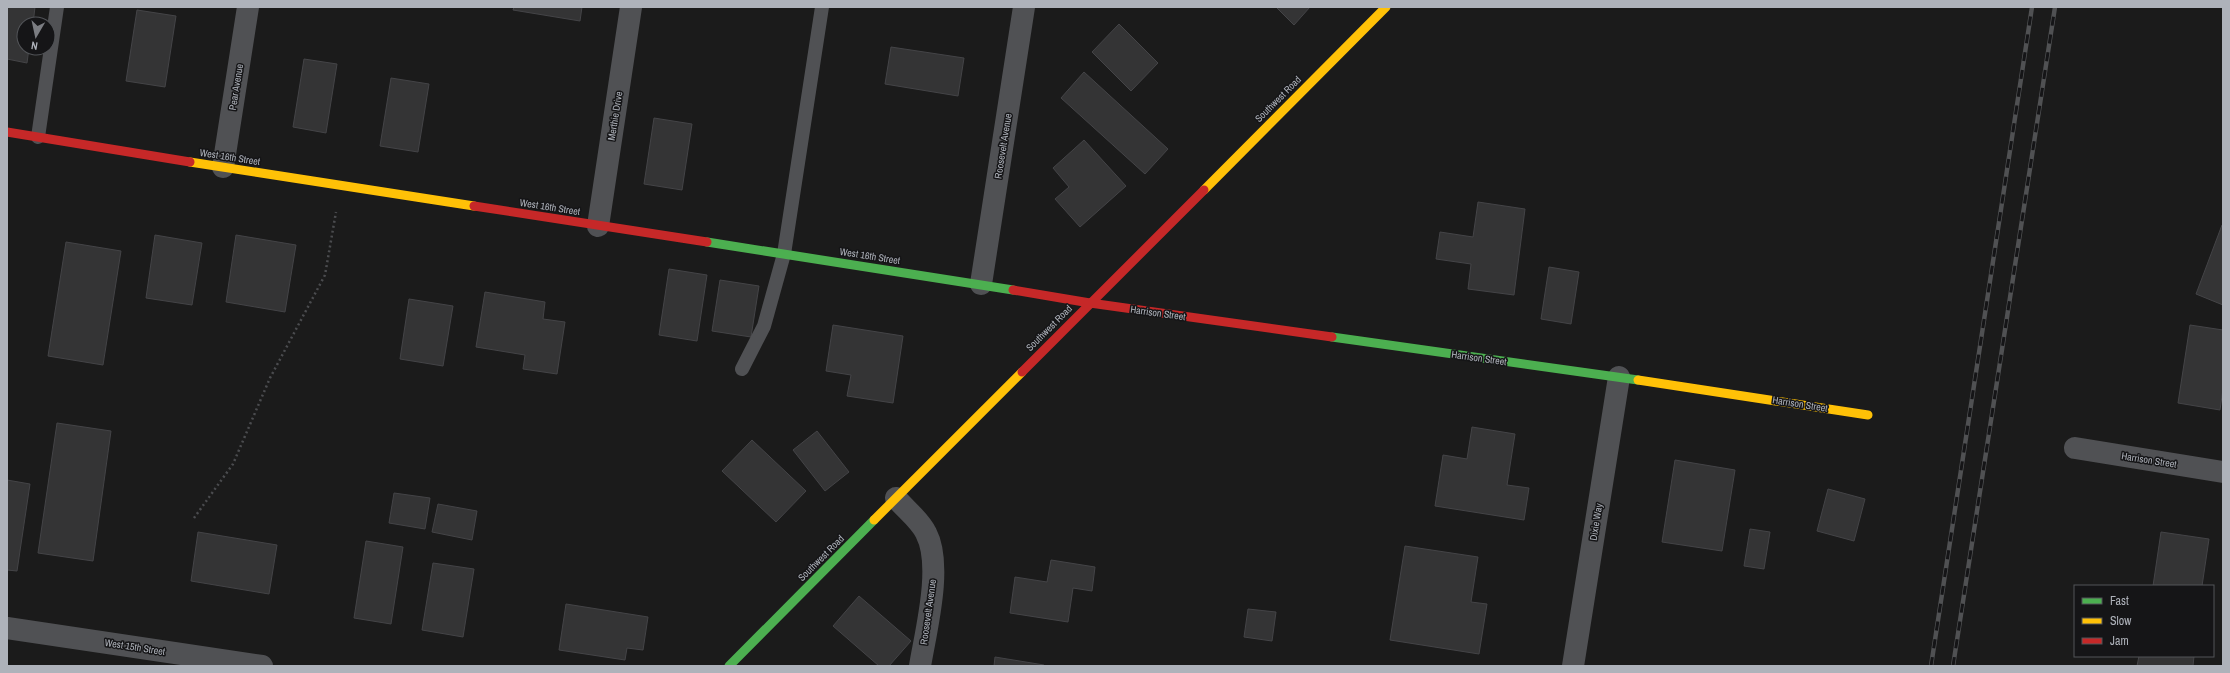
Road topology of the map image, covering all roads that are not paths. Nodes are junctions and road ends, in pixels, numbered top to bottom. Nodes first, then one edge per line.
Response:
1 (57, 7) edge
2 (248, 7) edge
3 (631, 7) edge
4 (822, 7) edge
5 (1024, 7) edge
6 (1386, 7) edge
7 (7, 132) edge
8 (38, 137) junction
9 (223, 167) junction
10 (598, 226) junction
11 (784, 254) junction
12 (981, 284) junction
13 (1090, 303) junction
14 (742, 369) dead end
15 (1619, 377) junction
16 (1868, 415) dead end
17 (2075, 448) dead end
18 (2223, 472) edge
19 (896, 498) junction
20 (7, 628) edge
21 (262, 666) edge
22 (729, 666) edge
23 (920, 666) edge
24 (1573, 666) edge

1 - 8 lane
2 - 9 street, Pear Avenue
3 - 10 street, Merthie Drive
4 - 11 lane
5 - 12 street, Roosevelt Avenue
6 - 13 street, Southwest Road
7 - 8 street, West 16th Street
8 - 9 street, West 16th Street
9 - 10 street, West 16th Street
10 - 11 street, West 16th Street
11 - 12 street, West 16th Street
11 - 14 lane
12 - 13 street, West 16th Street
13 - 15 street, Harrison Street
13 - 19 street, Southwest Road
15 - 16 street, Harrison Street
15 - 24 street, Dixie Way
17 - 18 street, Harrison Street
19 - 22 street, Southwest Road
19 - 23 street, Roosevelt Avenue
20 - 21 street, West 15th Street

